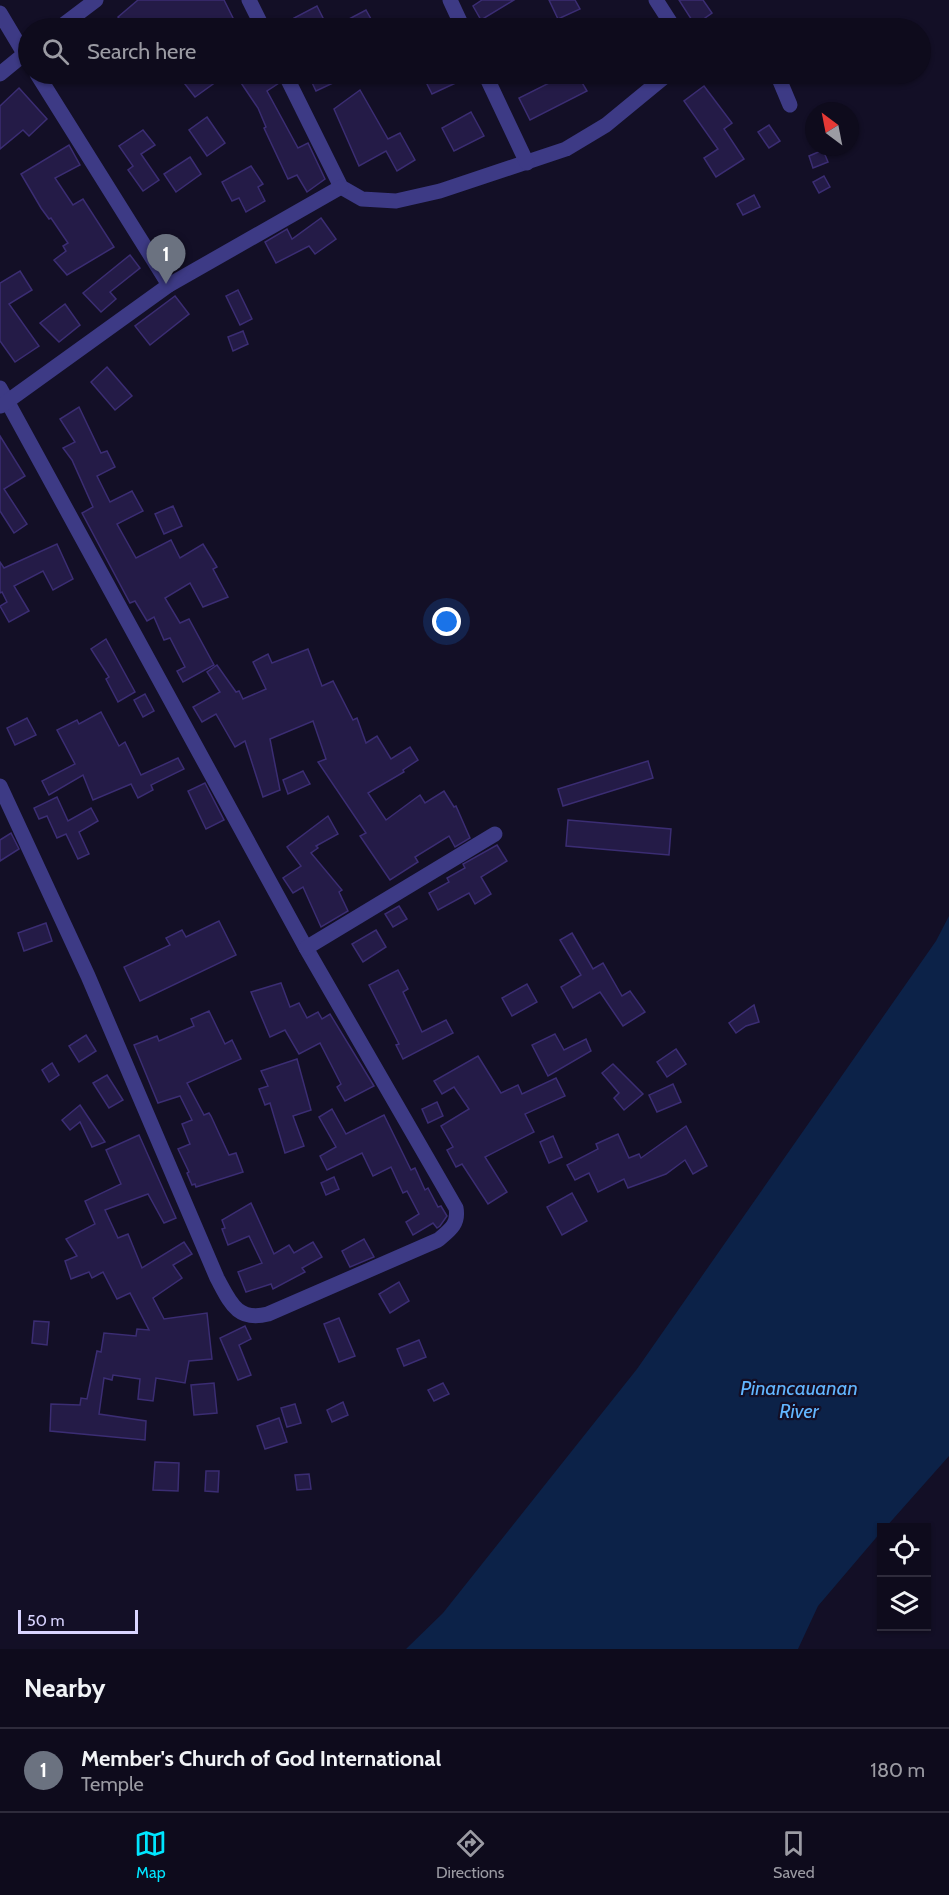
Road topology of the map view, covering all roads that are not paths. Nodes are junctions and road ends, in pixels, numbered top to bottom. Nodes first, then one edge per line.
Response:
1 (96, 0) edge
2 (249, 0) edge
3 (450, 0) edge
4 (656, 0) edge
5 (0, 13) edge
6 (72, 18) edge
7 (258, 18) edge
8 (459, 18) edge
9 (668, 18) edge
10 (18, 41) edge
11 (18, 61) edge
12 (0, 74) edge
13 (43, 84) edge
14 (290, 84) edge
15 (489, 84) edge
16 (656, 84) edge
17 (781, 84) edge
18 (790, 105) dead end
19 (527, 163) junction
20 (341, 187) junction
21 (169, 285) junction
22 (3, 399) edge
23 (0, 786) edge
24 (495, 834) dead end
25 (306, 948) junction

1 - 6 street
2 - 7 street
3 - 8 street
4 - 9 street
5 - 10 street
11 - 12 street
13 - 21 street
14 - 20 street
15 - 19 street
16 - 19 street
17 - 18 street
19 - 20 street
20 - 21 street
21 - 22 street
22 - 25 street
23 - 25 street
24 - 25 street

